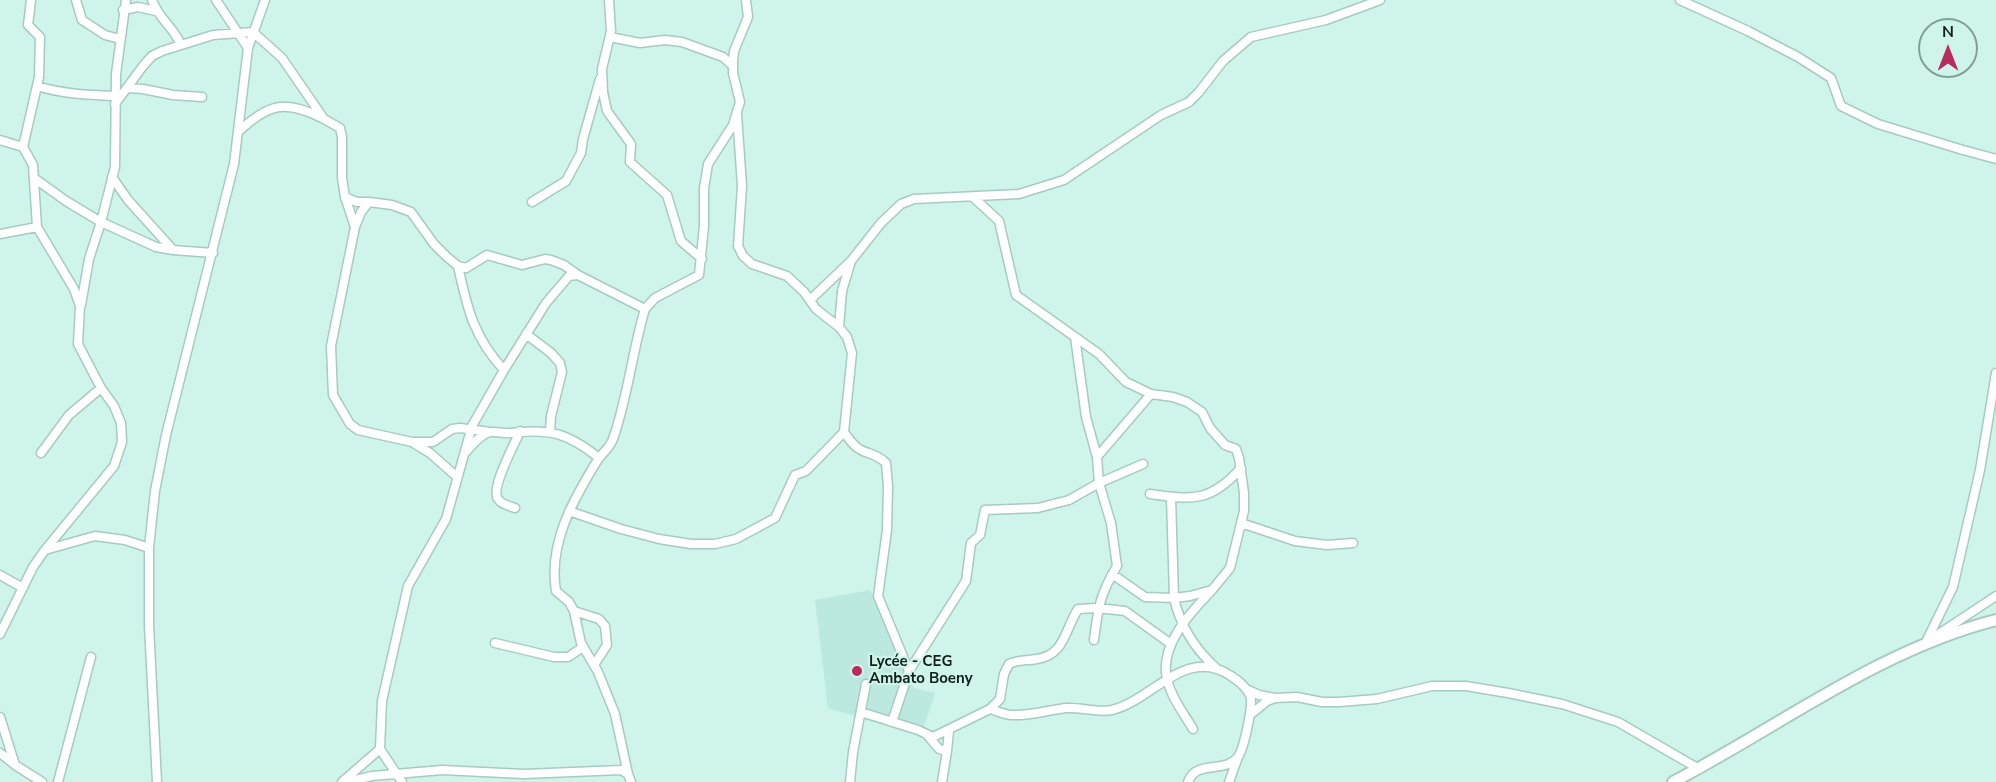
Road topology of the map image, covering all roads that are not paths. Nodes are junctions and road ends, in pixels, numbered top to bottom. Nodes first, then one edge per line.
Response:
1 (21, 0) edge
2 (76, 0) edge
3 (126, 0) edge
4 (152, 0) edge
5 (216, 0) edge
6 (265, 0) edge
7 (609, 0) edge
8 (746, 0) edge
9 (1380, 0) edge
10 (1680, 0) edge
11 (31, 2) edge
12 (123, 10) junction
13 (156, 11) junction
14 (238, 32) junction
15 (253, 32) junction
16 (610, 37) junction
17 (120, 39) junction
18 (181, 45) junction
19 (248, 48) junction
20 (733, 66) junction
21 (602, 69) junction
22 (37, 86) junction
23 (128, 88) junction
24 (202, 97) dead end
25 (115, 100) junction
26 (737, 114) junction
27 (324, 119) junction
28 (238, 132) junction
29 (0, 140) edge
30 (23, 147) junction
31 (1996, 159) edge
32 (112, 177) junction
33 (34, 178) junction
34 (974, 196) junction
35 (345, 197) junction
36 (369, 202) junction
37 (532, 202) dead end
38 (101, 222) junction
39 (37, 227) junction
40 (354, 227) junction
41 (0, 234) edge
42 (173, 250) junction
43 (213, 253) junction
44 (702, 259) junction
45 (851, 261) junction
46 (458, 266) junction
47 (578, 275) junction
48 (810, 300) junction
49 (81, 306) junction
50 (645, 309) junction
51 (839, 327) junction
52 (526, 334) junction
53 (1075, 337) junction
54 (504, 370) junction
55 (1996, 373) edge
56 (101, 388) junction
57 (1151, 394) junction
58 (471, 429) junction
59 (520, 431) junction
60 (490, 432) junction
61 (550, 432) junction
62 (844, 432) junction
63 (412, 442) junction
64 (41, 453) dead end
65 (463, 454) junction
66 (1097, 457) junction
67 (599, 458) junction
68 (1143, 464) dead end
69 (1241, 468) junction
70 (457, 477) junction
71 (1099, 483) junction
72 (1150, 494) dead end
73 (1171, 497) junction
74 (514, 508) dead end
75 (569, 511) junction
76 (1241, 523) junction
77 (1353, 543) dead end
78 (149, 548) junction
79 (45, 549) junction
80 (1112, 574) junction
81 (0, 575) edge
82 (23, 588) junction
83 (1212, 590) junction
84 (1996, 596) edge
85 (1174, 598) junction
86 (1098, 608) junction
87 (574, 611) junction
88 (1996, 620) edge
89 (1183, 621) junction
90 (0, 634) edge
91 (1094, 640) dead end
92 (1926, 642) junction
93 (495, 643) dead end
94 (1171, 644) junction
95 (583, 647) junction
96 (91, 657) dead end
97 (594, 665) junction
98 (1217, 669) junction
99 (909, 671) junction
100 (1167, 678) junction
101 (866, 684) dead end
102 (1248, 690) junction
103 (1275, 698) junction
104 (990, 709) junction
105 (861, 712) junction
106 (1250, 715) junction
107 (0, 717) edge
108 (892, 722) junction
109 (1193, 729) dead end
110 (949, 730) junction
111 (928, 736) junction
112 (380, 749) junction
113 (947, 751) junction
114 (0, 753) edge
115 (1238, 757) junction
116 (15, 765) junction
117 (1699, 769) junction
118 (396, 774) junction
119 (629, 778) edge
120 (42, 782) edge
121 (58, 782) edge
122 (157, 782) edge
123 (342, 782) edge
124 (347, 782) edge
125 (402, 782) edge
126 (850, 782) edge
127 (942, 782) edge
128 (1188, 782) edge
129 (1229, 782) edge
130 (1673, 782) edge

1 - 11 street
2 - 17 street
3 - 12 street
4 - 13 street
5 - 14 street
6 - 15 street
7 - 16 street
8 - 20 street
9 - 34 street
10 - 31 street
11 - 22 street
12 - 13 street
12 - 17 street
13 - 18 street
14 - 15 street
14 - 18 street
14 - 19 street
15 - 19 street
15 - 27 street
16 - 20 street
16 - 21 street
17 - 25 street
18 - 23 street
19 - 28 street
20 - 26 street
21 - 37 street
21 - 44 street
22 - 25 street
22 - 30 street
23 - 24 street
23 - 25 street
25 - 32 street
26 - 44 street
26 - 48 street
27 - 28 street
27 - 35 street
28 - 43 street
29 - 30 street
30 - 33 street
32 - 38 street
32 - 42 street
33 - 38 street
33 - 39 street
34 - 45 street
34 - 53 street
35 - 36 street
35 - 40 street
36 - 40 street
36 - 46 street
38 - 42 street
38 - 49 street
39 - 41 street
39 - 49 street
40 - 63 street
42 - 43 street
43 - 78 street
44 - 50 street
45 - 48 street
45 - 51 street
46 - 47 street
46 - 54 street
47 - 50 street
47 - 52 street
48 - 51 street
49 - 56 street
50 - 67 street
51 - 62 street
52 - 54 street
52 - 61 street
53 - 57 street
53 - 66 street
54 - 58 street
55 - 92 street
56 - 64 street
56 - 79 street
57 - 66 street
57 - 69 street
58 - 60 street
58 - 63 street
58 - 65 street
59 - 60 street
59 - 61 street
59 - 74 street
60 - 65 street
61 - 67 street
62 - 75 street
62 - 99 street
63 - 70 street
65 - 70 street
66 - 71 street
67 - 75 street
68 - 71 street
69 - 73 street
69 - 76 street
70 - 112 street
71 - 80 street
71 - 99 street
72 - 73 street
73 - 85 street
75 - 87 street
76 - 77 street
76 - 83 street
78 - 79 street
78 - 122 street
79 - 82 street
80 - 85 street
80 - 86 street
81 - 82 street
82 - 90 street
83 - 85 street
83 - 89 street
84 - 92 street
85 - 89 street
86 - 91 street
86 - 94 street
86 - 104 street
87 - 95 street
87 - 97 street
88 - 92 street
89 - 94 street
89 - 98 street
92 - 117 street
93 - 95 street
94 - 100 street
95 - 97 street
96 - 121 street
97 - 119 street
98 - 100 street
98 - 102 street
99 - 108 street
100 - 104 street
100 - 109 street
101 - 105 street
102 - 103 street
102 - 106 street
103 - 106 street
103 - 117 street
104 - 110 street
105 - 108 street
105 - 126 street
106 - 115 street
107 - 116 street
108 - 111 street
110 - 111 street
110 - 113 street
111 - 113 street
112 - 118 street
112 - 123 street
113 - 127 street
114 - 116 street
115 - 128 street
115 - 129 street
116 - 120 street
117 - 130 street
118 - 119 street
118 - 124 street
118 - 125 street

